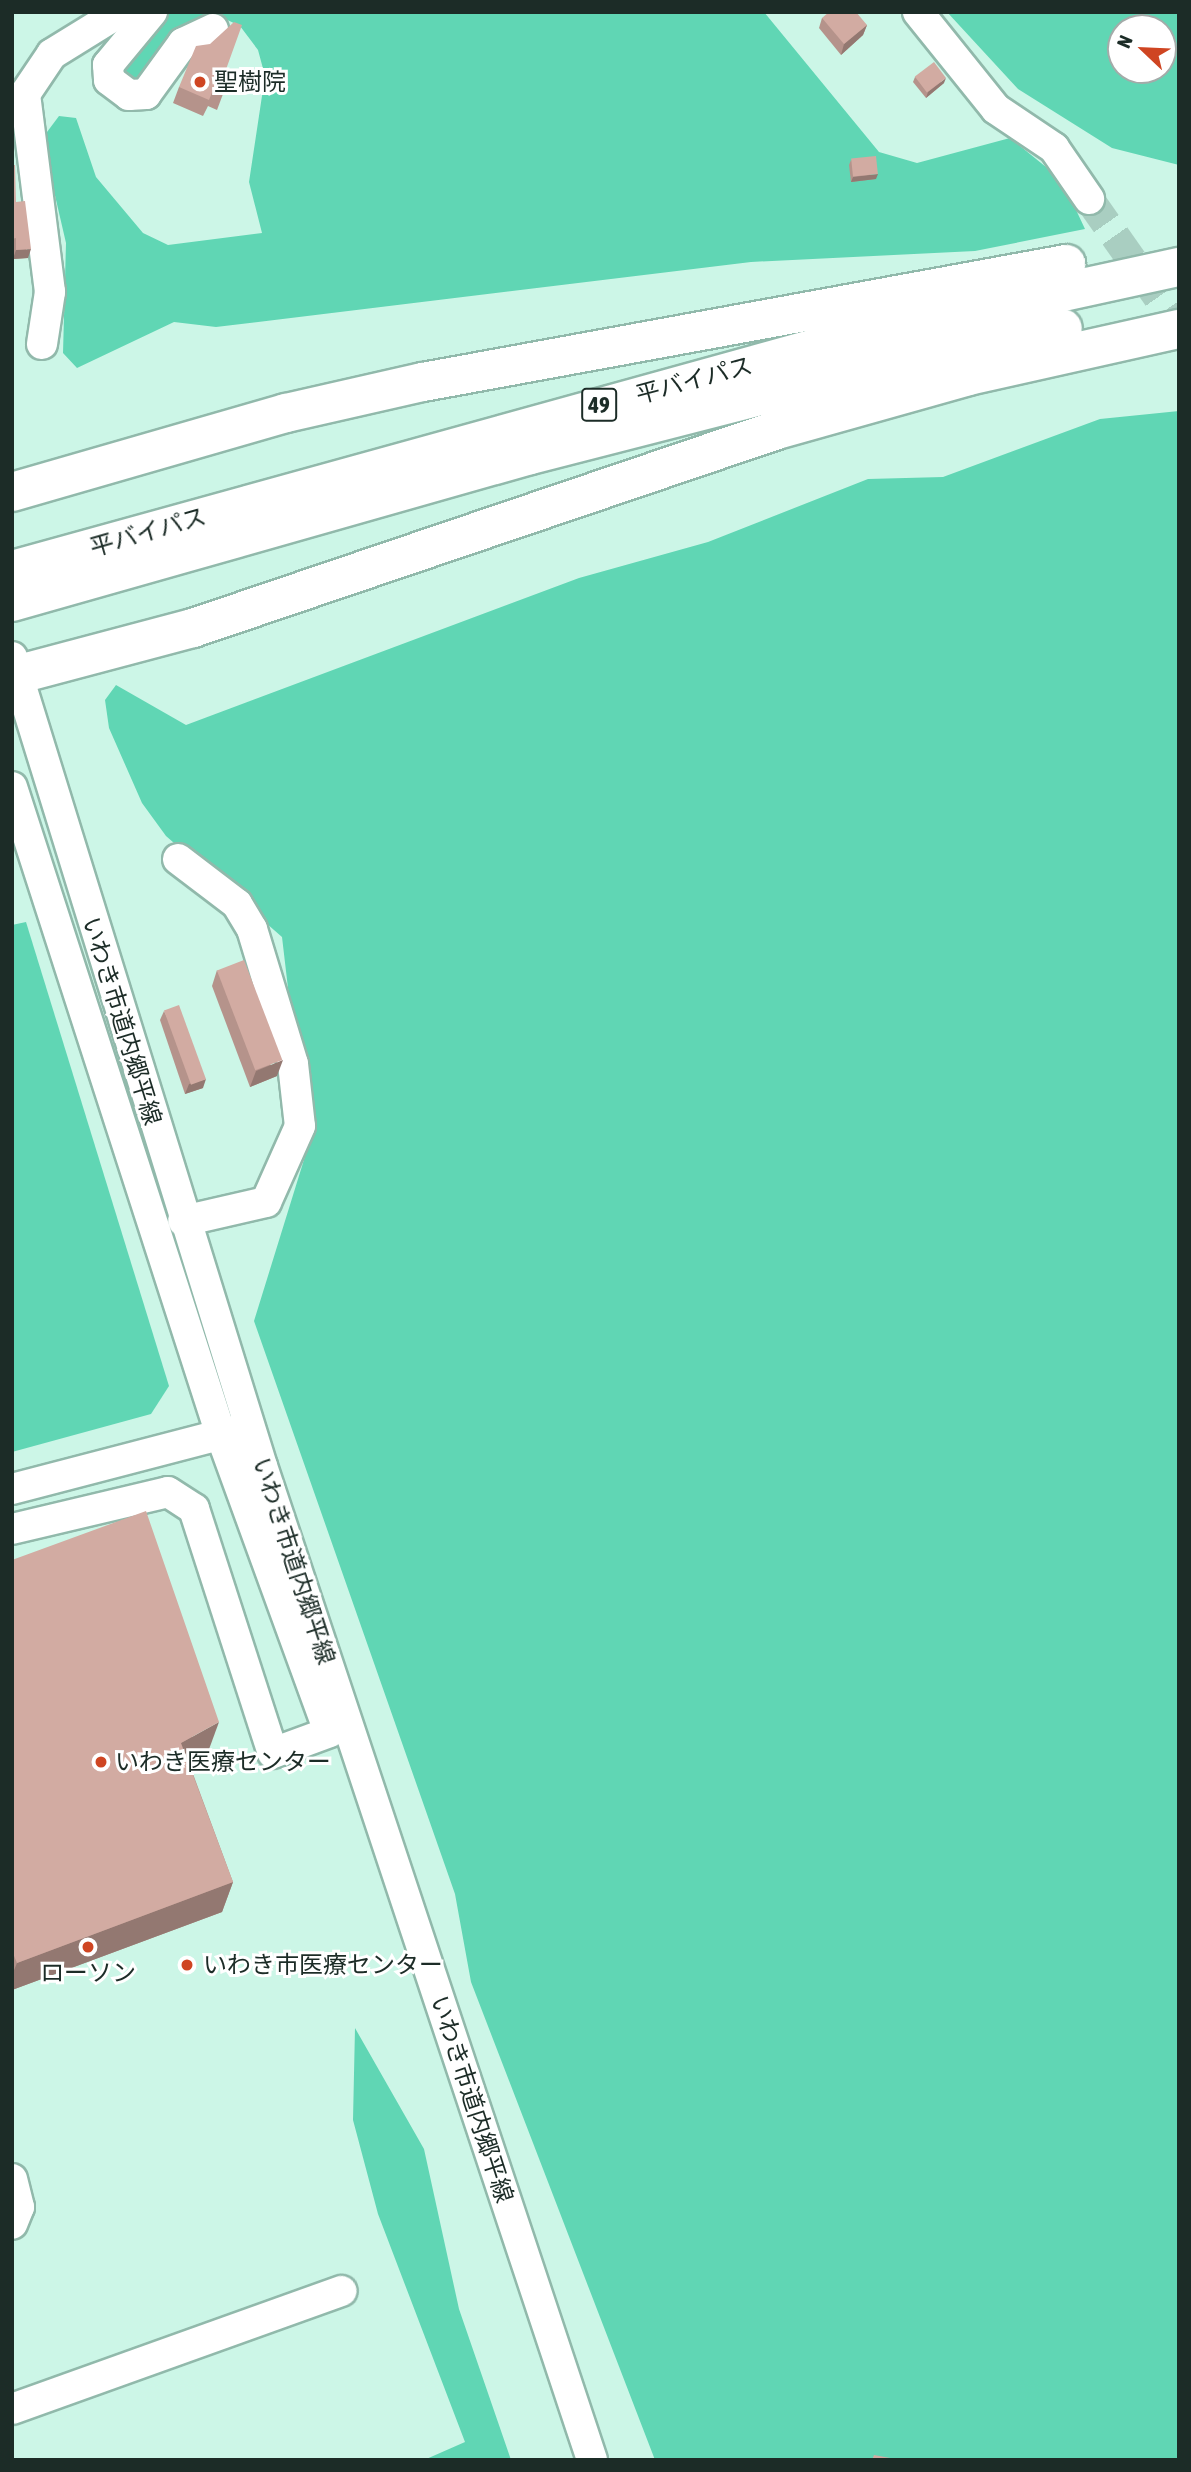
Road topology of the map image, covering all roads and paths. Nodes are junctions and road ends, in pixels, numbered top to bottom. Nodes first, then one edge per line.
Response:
1 (120, 12) edge
2 (152, 12) edge
3 (918, 12) edge
4 (213, 29) dead end
5 (18, 110) edge
6 (1089, 199) tunnel mouth
7 (1179, 246) edge
8 (1179, 267) edge
9 (1179, 309) edge
10 (1179, 329) edge
11 (42, 344) dead end
12 (12, 492) edge
13 (21, 583) edge
14 (14, 669) edge
15 (12, 787) edge
16 (178, 859) dead end
17 (183, 1221) junction
18 (250, 1426) junction
19 (221, 1435) junction
20 (12, 1489) edge
21 (12, 1529) edge
22 (330, 1732) junction
23 (12, 2179) edge
24 (12, 2224) edge
25 (342, 2291) dead end
26 (12, 2409) edge
27 (571, 2460) edge
28 (592, 2460) edge

1 - 5 street
2 - 4 street
3 - 6 street
5 - 11 street
7 - 12 highway
8 - 13 highway, 平バイパス / 49
9 - 13 highway, 平バイパス / 49
10 - 14 highway
14 - 17 street, いわき市道内郷平線
15 - 19 street, いわき市道内郷平線
16 - 17 street
17 - 18 street, いわき市道内郷平線
18 - 19 street
18 - 28 street, いわき市道内郷平線
19 - 20 street
19 - 22 street, いわき市道内郷平線
21 - 22 street
22 - 27 street, いわき市道内郷平線
23 - 24 street
25 - 26 street

